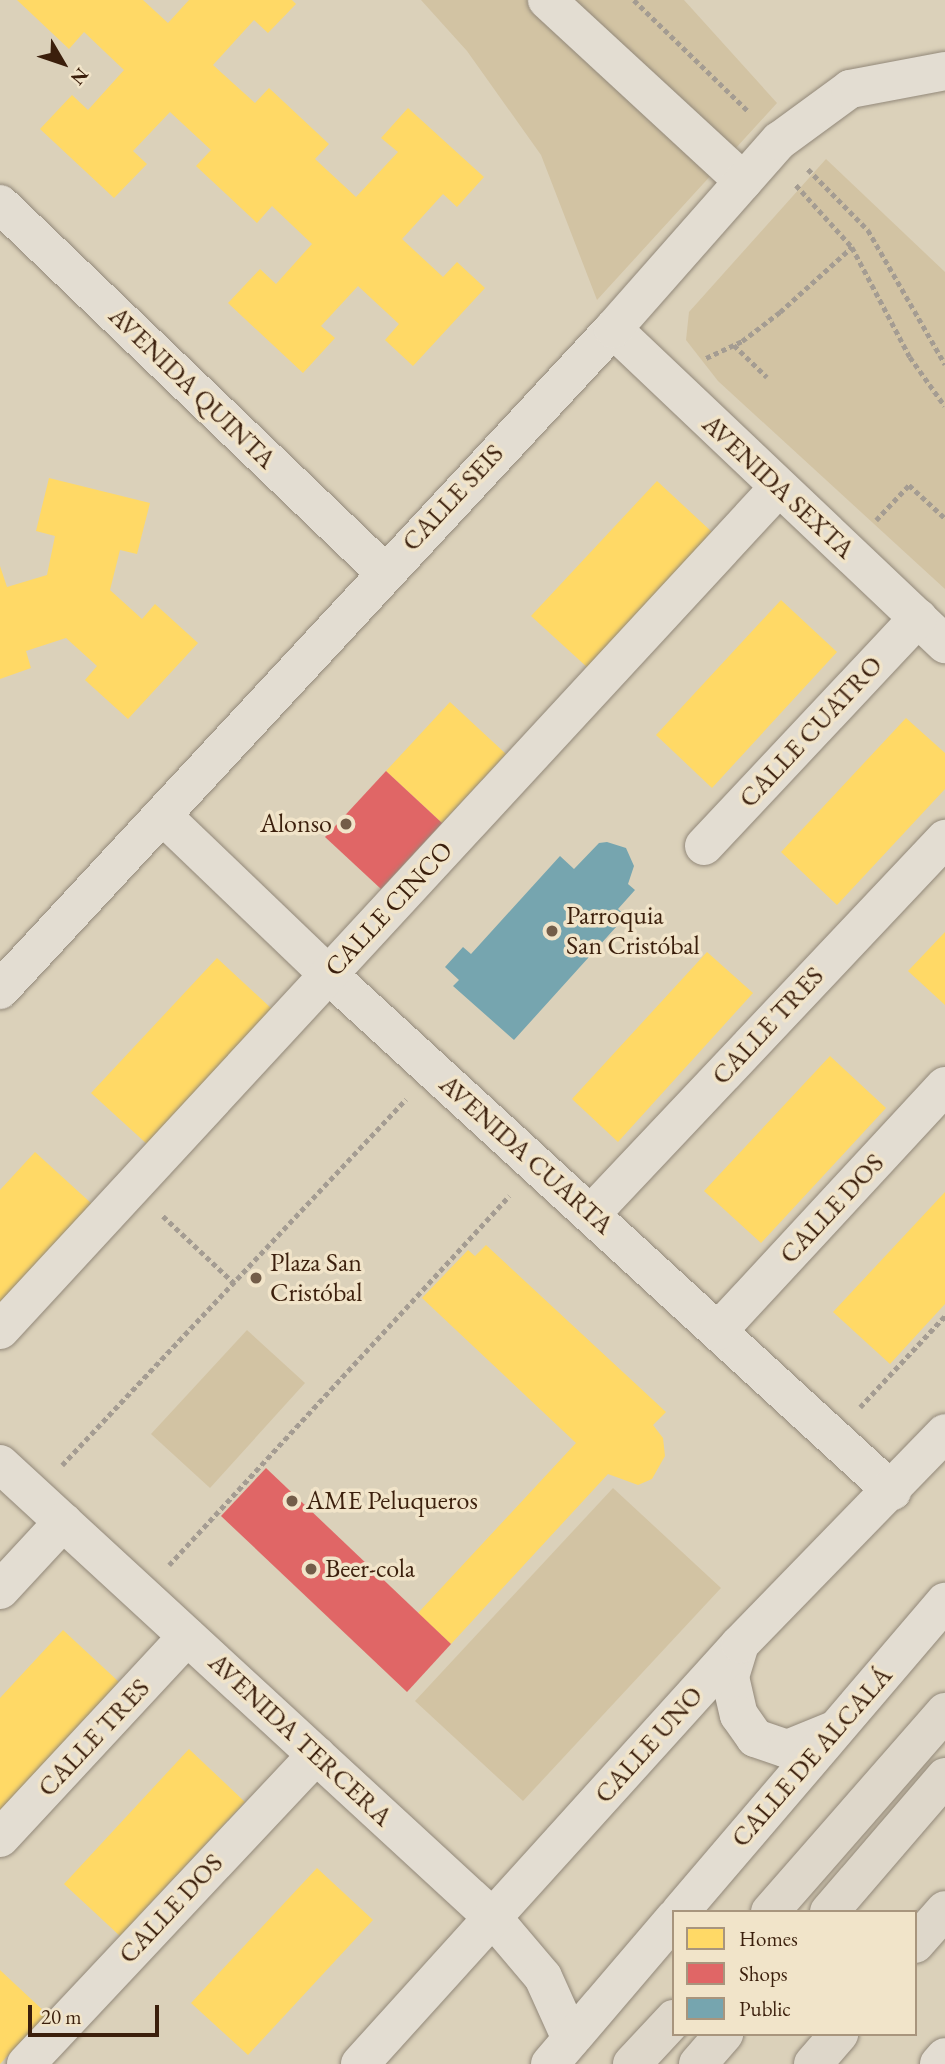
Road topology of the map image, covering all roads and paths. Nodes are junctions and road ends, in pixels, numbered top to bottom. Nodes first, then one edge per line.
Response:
1 (547, 0) edge
2 (634, 0) edge
3 (945, 71) edge
4 (757, 120) dead end
5 (798, 160) dead end
6 (743, 181) junction
7 (0, 204) edge
8 (852, 247) dead end
9 (613, 329) junction
10 (734, 345) junction
11 (702, 360) dead end
12 (945, 364) edge
13 (767, 377) dead end
14 (778, 488) junction
15 (945, 518) edge
16 (846, 551) junction
17 (384, 572) junction
18 (932, 631) edge
19 (163, 816) junction
20 (945, 839) edge
21 (704, 846) dead end
22 (329, 975) junction
23 (0, 990) edge
24 (945, 1086) edge
25 (385, 1122) dead end
26 (132, 1188) junction
27 (515, 1190) dead end
28 (591, 1214) junction
29 (234, 1283) junction
30 (945, 1316) edge
31 (0, 1330) edge
32 (718, 1331) junction
33 (945, 1433) edge
34 (832, 1436) junction
35 (0, 1464) edge
36 (892, 1491) junction
37 (34, 1496) junction
38 (63, 1522) junction
39 (0, 1590) edge
40 (142, 1594) junction
41 (945, 1602) edge
42 (187, 1637) junction
43 (740, 1644) junction
44 (945, 1712) edge
45 (836, 1729) junction
46 (316, 1755) junction
47 (945, 1777) edge
48 (0, 1838) edge
49 (682, 1910) edge
50 (772, 1910) edge
51 (831, 1910) edge
52 (945, 1910) edge
53 (493, 1918) junction
54 (672, 1921) edge
55 (917, 1942) edge
56 (672, 2021) edge
57 (721, 2036) edge
58 (837, 2036) edge
59 (561, 2052) edge
60 (945, 2057) edge
61 (26, 2064) edge
62 (360, 2064) edge
63 (632, 2064) edge
64 (698, 2064) edge
65 (813, 2064) edge
66 (939, 2064) edge

1 - 6 street
2 - 4 path
3 - 6 street, CALLE SEIS
5 - 12 path
6 - 9 street, CALLE SEIS
7 - 17 street, AVENIDA QUINTA
8 - 10 path
9 - 14 street, AVENIDA SEXTA
9 - 17 street, CALLE SEIS
10 - 11 path
10 - 13 path
14 - 16 street, AVENIDA SEXTA
14 - 22 street, CALLE CINCO
15 - 16 path
16 - 18 street, AVENIDA SEXTA
17 - 19 street, CALLE SEIS
18 - 21 street, CALLE CUATRO
19 - 22 street, AVENIDA CUARTA
19 - 23 street, CALLE SEIS
20 - 28 street, CALLE TRES
22 - 26 street, CALLE CINCO
22 - 28 street, AVENIDA CUARTA
24 - 32 street, CALLE DOS
25 - 29 path
26 - 29 path
26 - 31 street, CALLE CINCO
27 - 40 path
28 - 32 street, AVENIDA CUARTA
29 - 37 path
30 - 34 path
32 - 34 street, AVENIDA CUARTA
33 - 36 street, CALLE UNO
34 - 36 street, AVENIDA CUARTA
35 - 37 street, AVENIDA TERCERA
36 - 43 street, CALLE UNO
37 - 38 street, AVENIDA TERCERA
38 - 39 street
38 - 40 street, AVENIDA TERCERA
40 - 42 street, AVENIDA TERCERA
41 - 45 street, CALLE DE ALCALÁ
42 - 46 street, AVENIDA TERCERA
42 - 48 street, CALLE TRES
43 - 45 street
43 - 53 street, CALLE UNO
44 - 50 highway
45 - 49 street, CALLE DE ALCALÁ
46 - 53 street, AVENIDA TERCERA
46 - 61 street, CALLE DOS
47 - 51 highway
52 - 55 highway
53 - 59 street, AVENIDA TERCERA
53 - 62 street, CALLE UNO
54 - 59 street
56 - 63 highway
57 - 64 highway
58 - 65 highway
60 - 66 street

